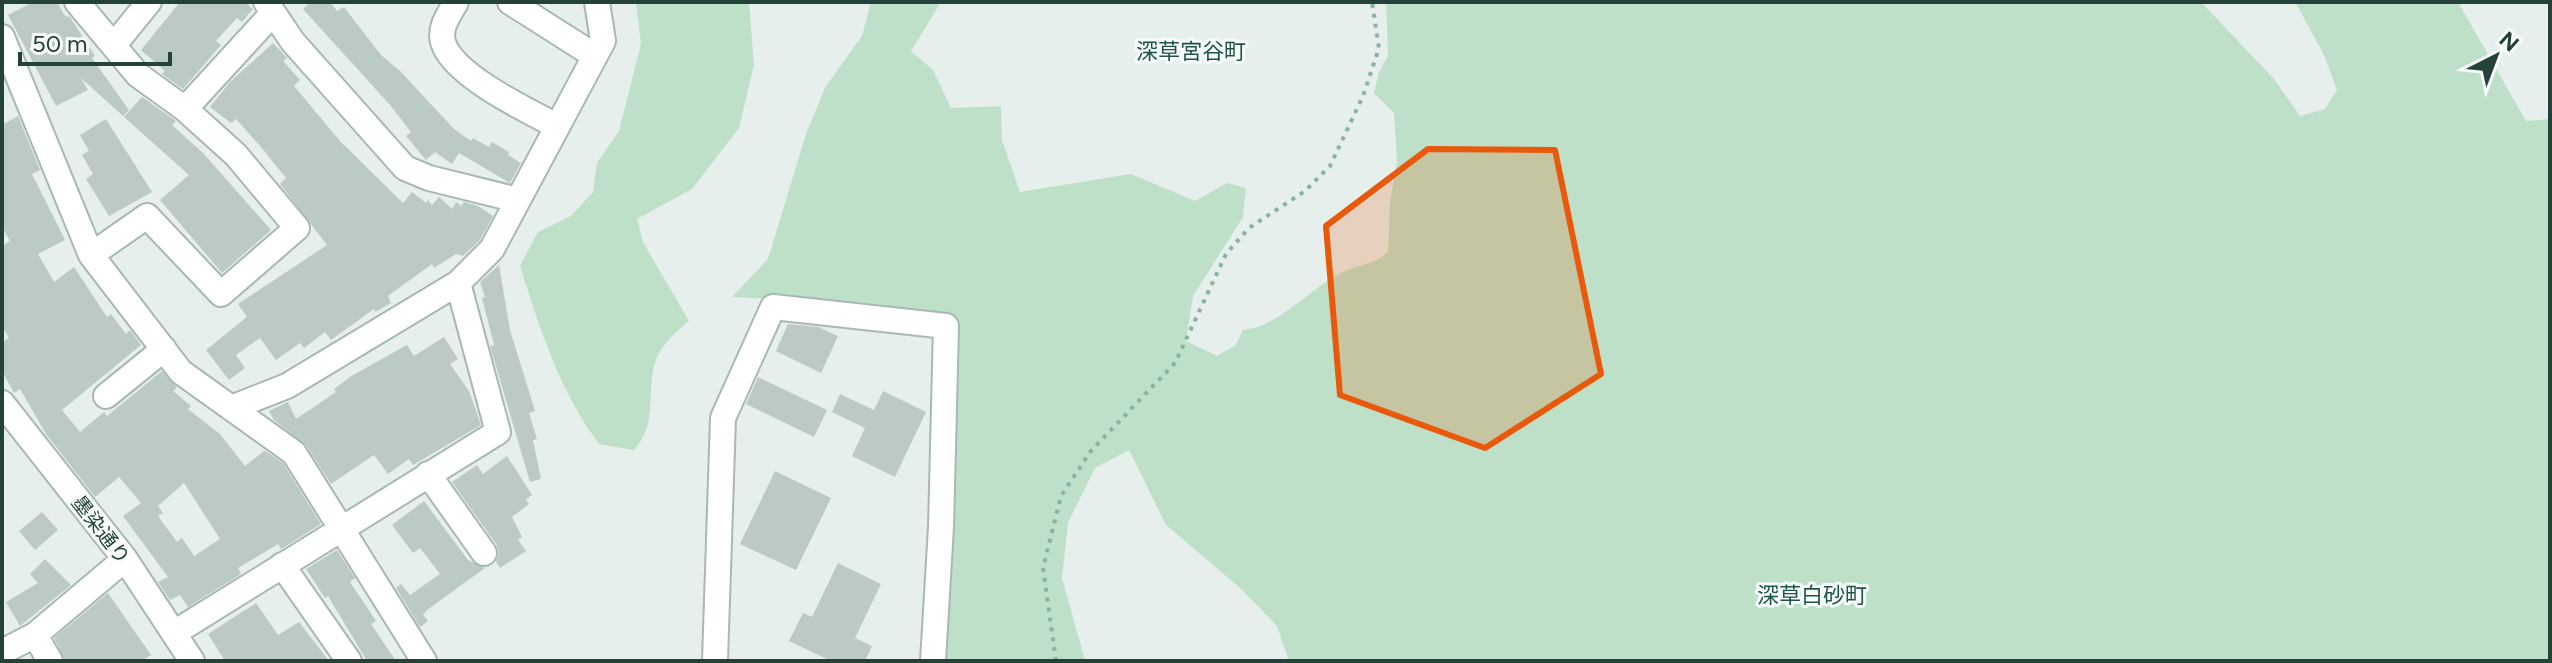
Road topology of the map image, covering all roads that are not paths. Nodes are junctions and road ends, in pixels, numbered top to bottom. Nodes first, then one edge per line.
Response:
1 (77, 2) edge
2 (149, 2) edge
3 (456, 2) edge
4 (510, 2) edge
5 (597, 2) edge
6 (269, 8) edge
7 (2, 37) edge
8 (114, 45) junction
9 (595, 56) junction
10 (185, 109) junction
11 (557, 126) junction
12 (518, 200) junction
13 (91, 255) junction
14 (458, 283) junction
15 (164, 349) junction
16 (106, 396) dead end
17 (231, 408) junction
18 (5, 416) edge
19 (428, 474) junction
20 (341, 527) junction
21 (484, 553) dead end
22 (125, 559) junction
23 (282, 565) junction
24 (174, 633) junction
25 (35, 635) junction
26 (2, 652) edge
27 (190, 660) edge
28 (50, 661) edge
29 (349, 661) edge
30 (424, 661) edge
31 (715, 661) edge
32 (933, 661) edge

1 - 8 street
2 - 8 street
3 - 11 street
4 - 9 street
5 - 9 street
6 - 10 street
6 - 12 street
7 - 13 street
8 - 10 street
9 - 11 street
10 - 13 street
11 - 12 street
12 - 14 street
13 - 15 street
14 - 17 street
14 - 19 street
15 - 16 street
15 - 17 street
17 - 20 street
18 - 22 street, 墨染通り
19 - 20 street
19 - 21 street
20 - 23 street
20 - 30 street
22 - 24 street, 墨染通り
22 - 25 street
23 - 24 street
23 - 29 street
24 - 27 street, 墨染通り
25 - 26 street
25 - 28 street
31 - 32 street

